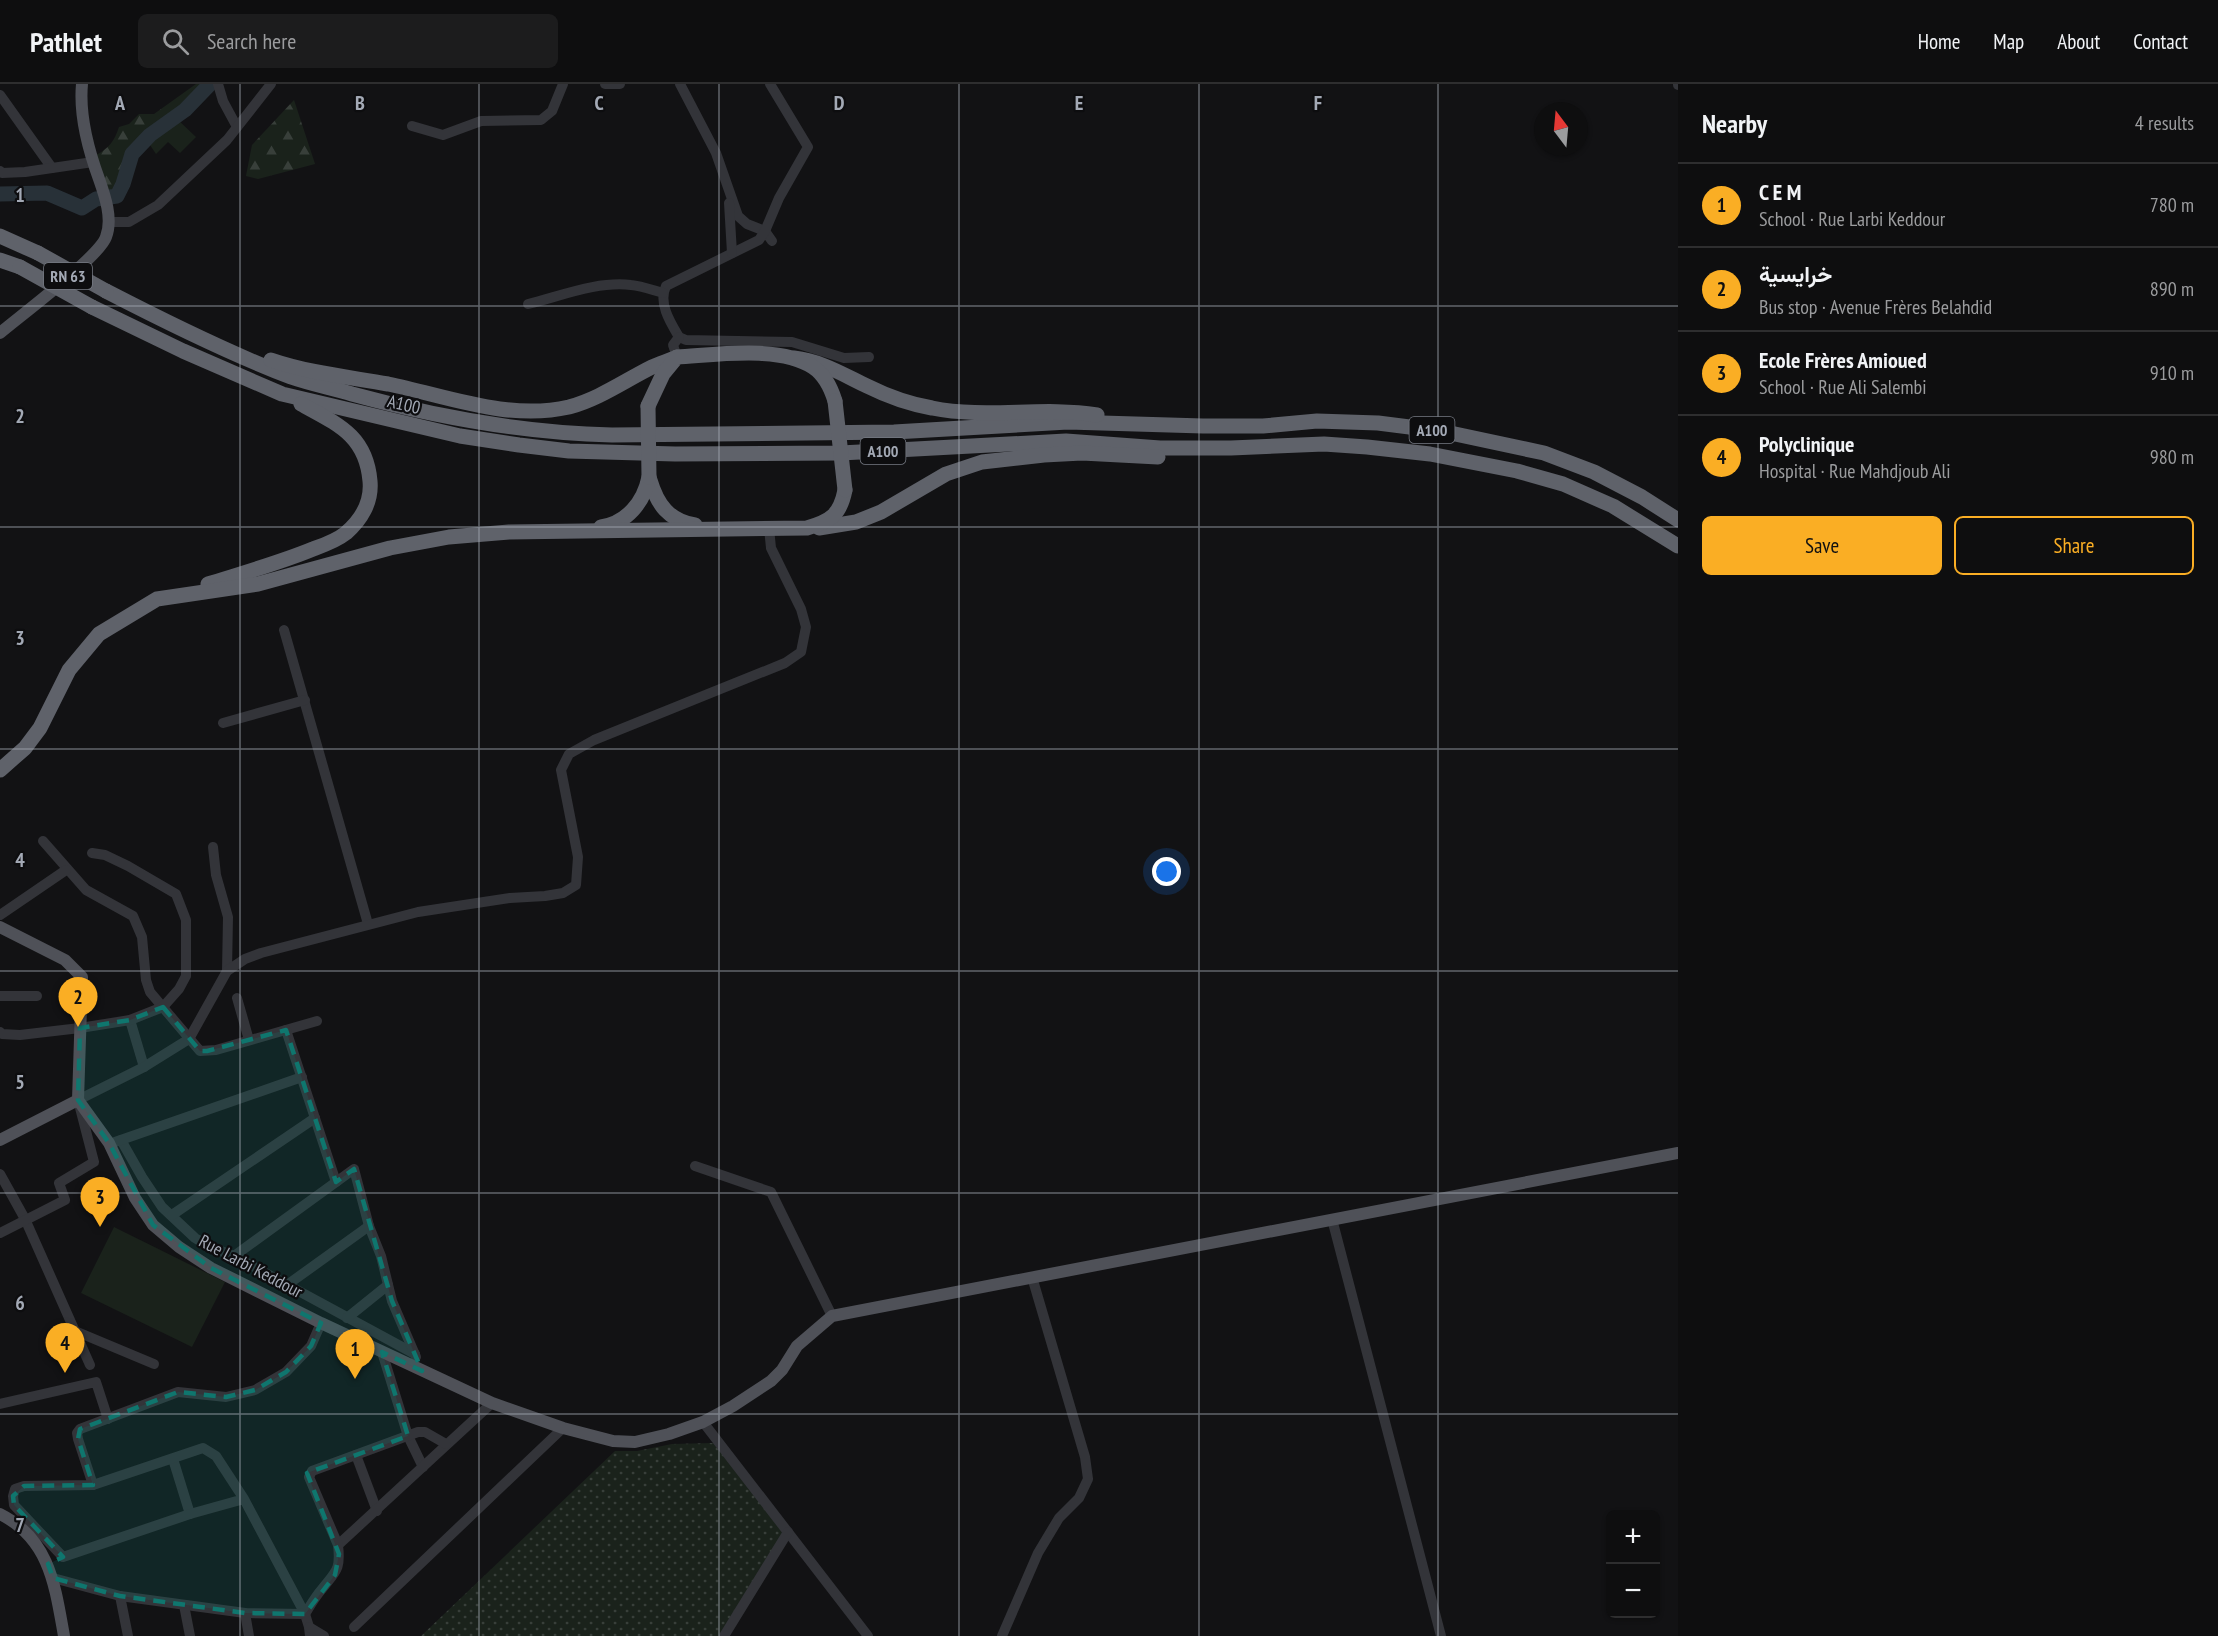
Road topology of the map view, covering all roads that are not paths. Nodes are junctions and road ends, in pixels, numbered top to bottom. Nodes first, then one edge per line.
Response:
1 (82, 84) edge
2 (218, 84) edge
3 (271, 84) edge
4 (563, 84) edge
5 (605, 84) edge
6 (620, 84) edge
7 (680, 84) edge
8 (770, 84) edge
9 (0, 95) edge
10 (412, 126) dead end
11 (237, 127) junction
12 (93, 162) junction
13 (52, 168) junction
14 (0, 171) edge
15 (728, 191) junction
16 (109, 222) junction
17 (765, 231) junction
18 (0, 236) edge
19 (772, 241) dead end
20 (732, 253) junction
21 (0, 260) edge
22 (663, 293) junction
23 (528, 304) dead end
24 (184, 330) junction
25 (0, 333) edge
26 (679, 337) junction
27 (677, 357) junction
28 (869, 357) dead end
29 (794, 358) junction
30 (282, 394) junction
31 (1168, 426) junction
32 (1231, 448) junction
33 (649, 477) junction
34 (1678, 520) edge
35 (723, 528) junction
36 (769, 528) junction
37 (807, 528) junction
38 (556, 533) junction
39 (1678, 546) edge
40 (157, 599) junction
41 (285, 630) dead end
42 (305, 700) junction
43 (223, 723) dead end
44 (0, 770) edge
45 (43, 841) dead end
46 (213, 847) dead end
47 (92, 854) dead end
48 (66, 870) junction
49 (0, 915) edge
50 (368, 924) junction
51 (0, 927) edge
52 (227, 971) junction
53 (0, 996) edge
54 (37, 996) dead end
55 (237, 998) dead end
56 (163, 1007) junction
57 (130, 1020) junction
58 (317, 1021) dead end
59 (80, 1028) junction
60 (286, 1030) junction
61 (0, 1032) edge
62 (189, 1039) junction
63 (249, 1040) junction
64 (144, 1067) junction
65 (302, 1077) junction
66 (78, 1100) junction
67 (315, 1118) junction
68 (0, 1140) edge
69 (115, 1142) junction
70 (1678, 1153) edge
71 (695, 1166) dead end
72 (0, 1174) edge
73 (336, 1182) junction
74 (172, 1215) junction
75 (25, 1219) junction
76 (1332, 1219) junction
77 (369, 1226) junction
78 (0, 1233) edge
79 (234, 1256) junction
80 (1032, 1277) junction
81 (287, 1285) junction
82 (388, 1285) junction
83 (832, 1316) junction
84 (346, 1318) junction
85 (321, 1323) junction
86 (75, 1331) junction
87 (382, 1352) junction
88 (415, 1354) junction
89 (154, 1364) dead end
90 (90, 1365) dead end
91 (422, 1371) junction
92 (2, 1400) edge
93 (492, 1403) junction
94 (108, 1419) junction
95 (703, 1422) junction
96 (563, 1428) junction
97 (408, 1436) junction
98 (446, 1444) junction
99 (356, 1455) junction
100 (173, 1459) junction
101 (423, 1467) junction
102 (93, 1485) junction
103 (244, 1499) junction
104 (377, 1511) junction
105 (0, 1514) edge
106 (190, 1514) junction
107 (788, 1532) junction
108 (338, 1545) junction
109 (63, 1557) junction
110 (48, 1564) junction
111 (53, 1578) junction
112 (120, 1596) junction
113 (184, 1605) junction
114 (245, 1613) junction
115 (305, 1614) junction
116 (354, 1627) dead end
117 (310, 1631) edge
118 (64, 1636) edge
119 (128, 1636) edge
120 (189, 1636) edge
121 (249, 1636) edge
122 (324, 1636) edge
123 (724, 1636) edge
124 (868, 1636) edge
125 (1002, 1636) edge
126 (1441, 1636) edge

1 - 12 main road
2 - 11 street
3 - 11 street
4 - 10 street
5 - 6 street
7 - 15 street
8 - 17 street
9 - 13 street
11 - 16 street
12 - 13 street
12 - 16 main road
13 - 14 street
15 - 17 street
15 - 20 street
16 - 25 main road, RN 63
17 - 19 street
17 - 20 street
18 - 24 highway, A100 / A100, bridge
20 - 22 street
21 - 30 highway, A100 / A100, bridge
22 - 23 street
22 - 26 street
24 - 27 highway
24 - 31 highway, A100 / A100
26 - 27 street
26 - 28 street
27 - 29 highway
27 - 33 highway, bridge
29 - 31 highway
29 - 37 highway, bridge
30 - 32 highway, A100 / A100
30 - 40 highway
31 - 34 highway, A100 / A100
32 - 37 highway
32 - 39 highway, A100 / A100
33 - 35 highway
33 - 38 highway
35 - 36 highway
35 - 38 highway
36 - 37 highway
36 - 50 street
38 - 40 highway
40 - 44 highway
41 - 42 street
42 - 43 street
42 - 50 street
45 - 48 street
46 - 52 street
47 - 56 street
48 - 49 street
48 - 56 street
50 - 52 street
51 - 59 main road
52 - 62 street
53 - 54 street
55 - 63 street
56 - 57 street
56 - 62 street
57 - 59 street
57 - 64 street
58 - 60 street
59 - 61 street
59 - 66 main road
60 - 63 street
60 - 65 street
62 - 63 street
62 - 64 street
64 - 66 street
65 - 67 street
65 - 69 street
66 - 68 main road
66 - 69 main road
66 - 75 street
67 - 73 street
67 - 74 street
69 - 74 street, Rue Larbi Keddour
69 - 85 main road
70 - 76 main road
71 - 83 street
72 - 75 street
73 - 77 street
73 - 79 street
74 - 79 street, Rue Larbi Keddour
75 - 78 street
75 - 86 street
76 - 80 main road
76 - 126 street
77 - 81 street
77 - 82 street
79 - 81 street, Rue Larbi Keddour
80 - 83 main road
80 - 125 street
81 - 84 street, Rue Larbi Keddour
82 - 84 street
82 - 88 street
83 - 95 main road
84 - 88 street, Rue Larbi Keddour
85 - 87 main road
85 - 94 street
86 - 89 street
86 - 90 street
87 - 91 main road
87 - 97 street
88 - 91 street
91 - 93 main road
92 - 94 street
93 - 96 main road
93 - 98 street
94 - 102 street
95 - 96 main road
95 - 107 street
96 - 116 street
97 - 98 street
97 - 99 street
97 - 101 street
98 - 101 street
99 - 104 street
99 - 108 street
100 - 102 street
100 - 103 street
100 - 106 street
101 - 104 street
102 - 109 street
103 - 106 street
103 - 115 street
104 - 108 street
105 - 110 main road
106 - 109 street
107 - 123 street
107 - 124 street
108 - 115 street
109 - 110 street
110 - 111 main road
111 - 112 street
111 - 118 main road
112 - 113 street
112 - 119 street
113 - 114 street
113 - 120 street
114 - 115 street
114 - 121 street
115 - 117 street
117 - 122 street

